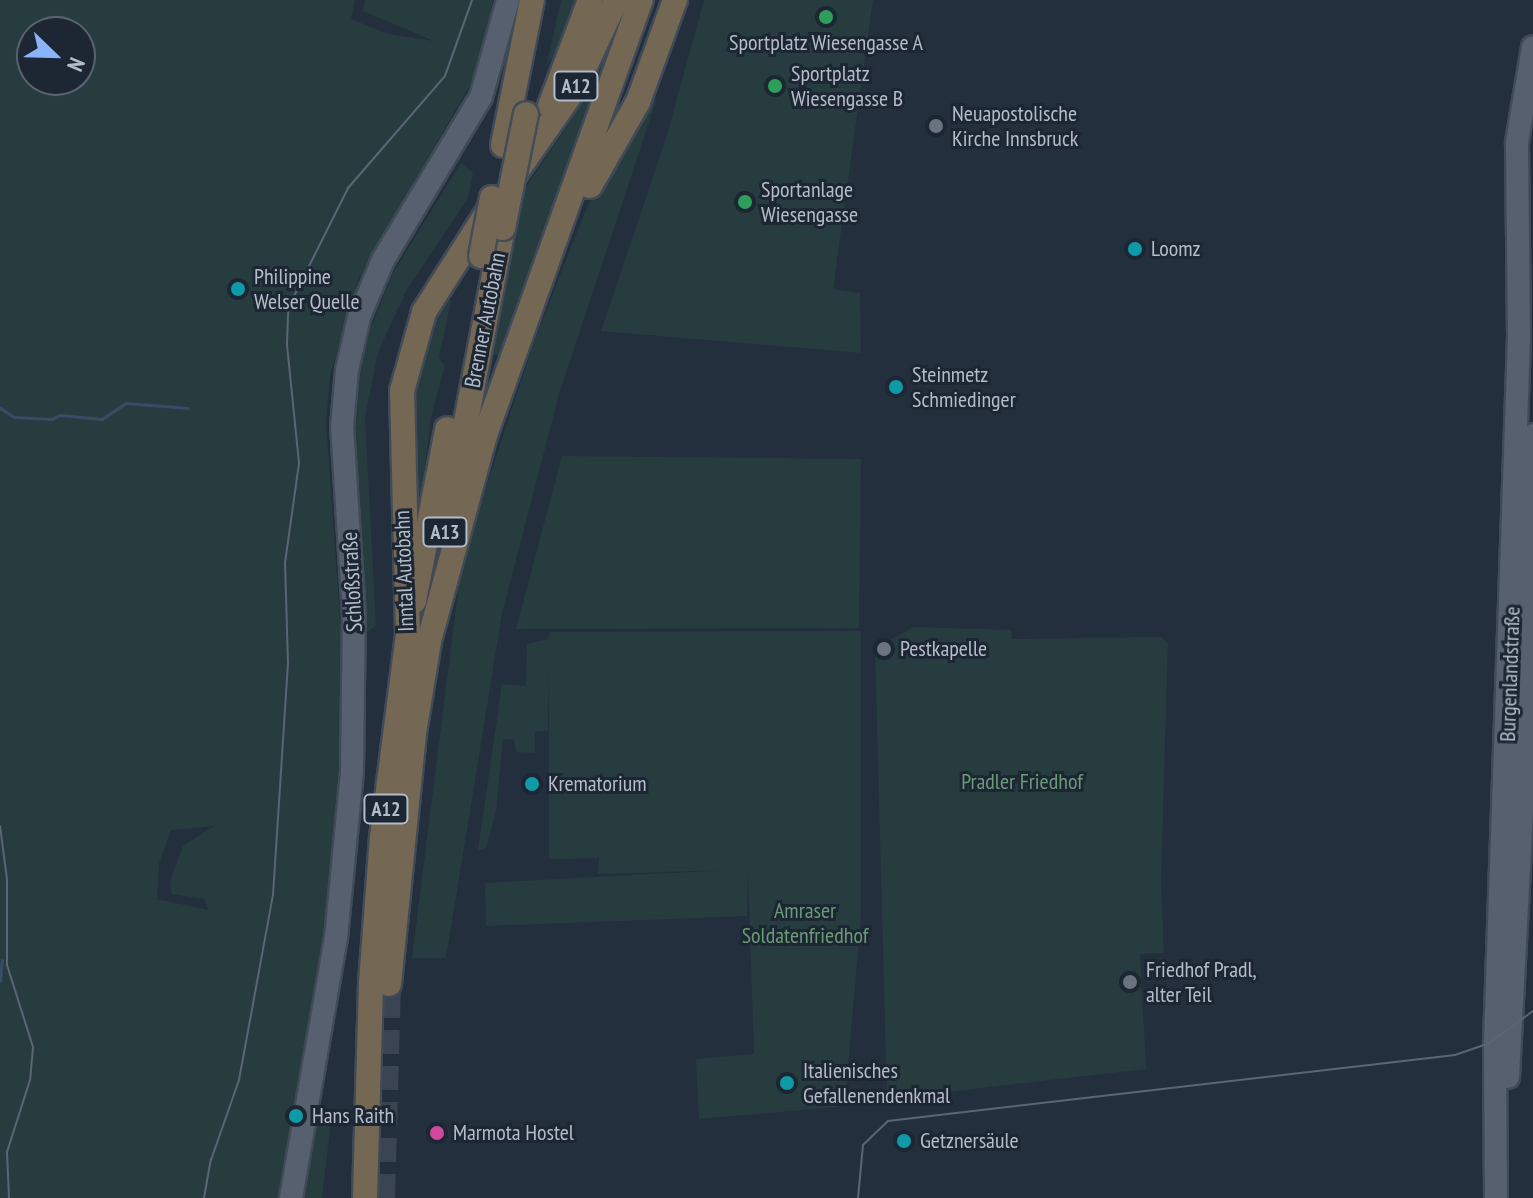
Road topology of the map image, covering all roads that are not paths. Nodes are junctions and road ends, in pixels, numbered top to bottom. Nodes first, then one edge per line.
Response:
1 (508, 0) edge
2 (532, 0) edge
3 (549, 0) edge
4 (590, 0) edge
5 (616, 0) edge
6 (641, 0) edge
7 (675, 0) edge
8 (1533, 47) edge
9 (1533, 127) edge
10 (522, 165) junction
11 (561, 232) junction
12 (1526, 311) edge
13 (1533, 435) edge
14 (418, 638) junction
15 (389, 984) tunnel mouth
16 (1503, 1041) junction
17 (291, 1198) edge
18 (365, 1198) edge
19 (1496, 1198) edge
20 (1507, 1198) edge

1 - 17 main road, Schloßstraße
2 - 14 highway, Brenner Autobahn / A13, bridge
3 - 14 highway, Brenner Autobahn / A13, bridge
4 - 10 highway
5 - 10 highway, Inntal Autobahn / A12
6 - 11 highway, Inntal Autobahn / A12
7 - 11 highway
8 - 12 main road
9 - 12 main road
10 - 14 highway, Inntal Autobahn / A12
11 - 14 highway, Inntal Autobahn / A12
12 - 16 main road, Burgenlandstraße
13 - 16 main road, Burgenlandstraße
14 - 15 highway, Inntal Autobahn / A12
14 - 18 highway, Inntal Autobahn / A12
16 - 19 main road
16 - 20 main road

